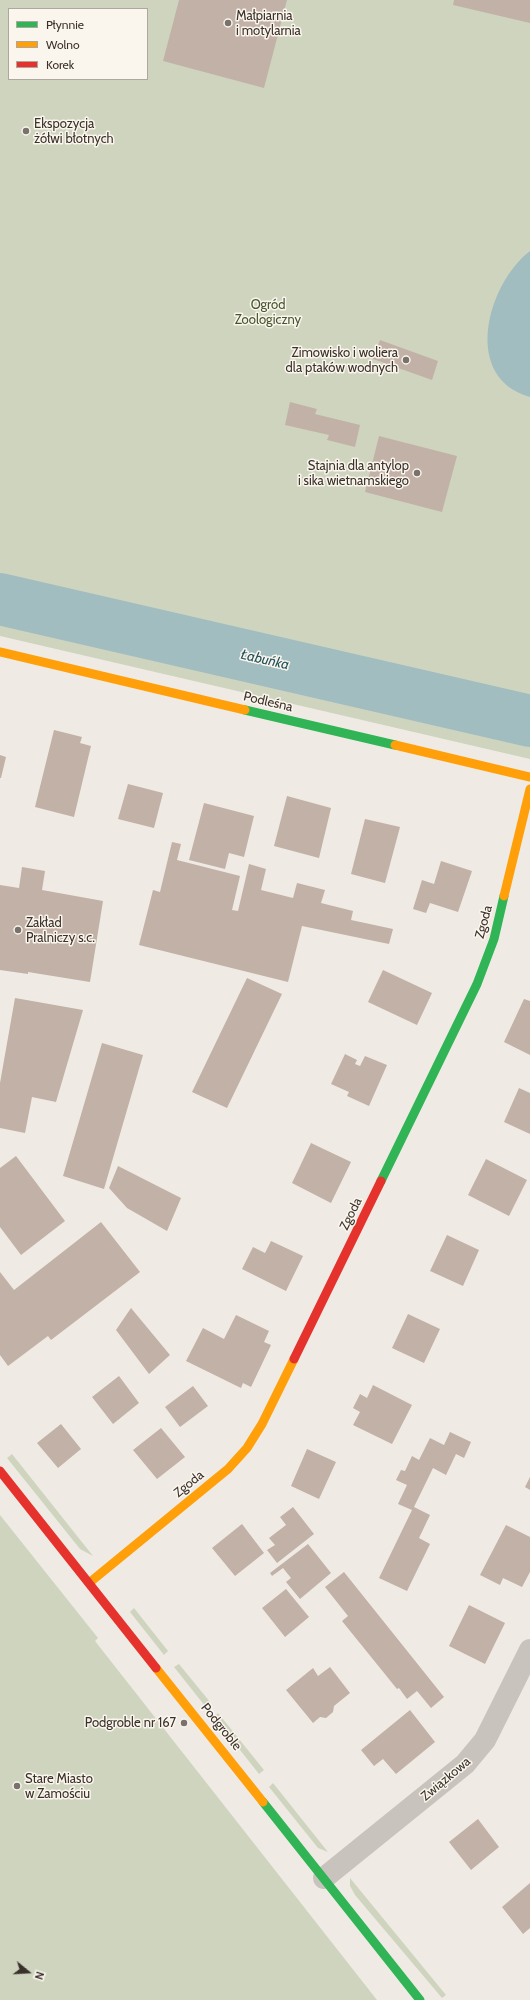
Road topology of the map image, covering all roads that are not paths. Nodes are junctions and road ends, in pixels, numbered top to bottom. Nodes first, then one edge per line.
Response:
1 (0, 652) edge
2 (530, 777) edge
3 (530, 790) edge
4 (0, 1471) edge
5 (89, 1583) junction
6 (530, 1650) edge
7 (324, 1878) junction
8 (420, 2000) edge

1 - 2 street, Podleśna
3 - 5 street, Zgoda
4 - 5 street, Podgroble
5 - 7 street, Podgroble
6 - 7 street, Związkowa
7 - 8 street, Podgroble

